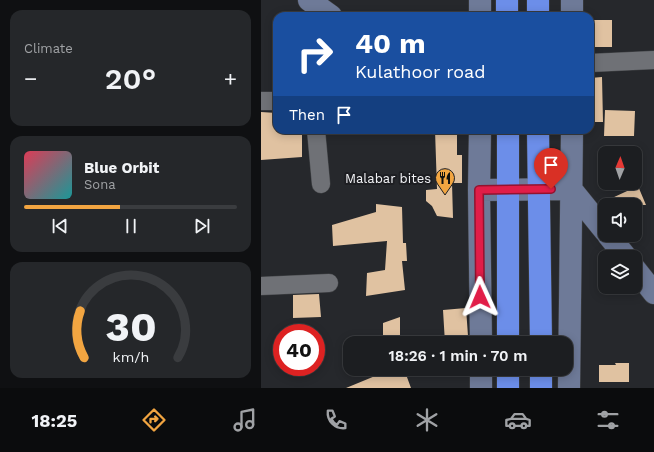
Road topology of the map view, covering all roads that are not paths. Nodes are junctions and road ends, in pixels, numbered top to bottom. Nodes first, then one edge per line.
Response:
1 (480, 0) edge
2 (507, 0) edge
3 (538, 0) edge
4 (572, 0) edge
5 (480, 12) edge
6 (507, 12) edge
7 (538, 12) edge
8 (572, 12) edge
9 (654, 60) edge
10 (594, 63) edge
11 (261, 101) edge
12 (273, 101) edge
13 (315, 134) edge
14 (480, 134) edge
15 (508, 134) edge
16 (538, 134) edge
17 (572, 134) edge
18 (321, 184) dead end
19 (479, 190) junction
20 (509, 190) junction
21 (539, 190) junction
22 (571, 190) junction
23 (598, 223) edge
24 (613, 242) edge
25 (620, 250) edge
26 (642, 278) edge
27 (329, 283) dead end
28 (261, 286) edge
29 (654, 293) edge
30 (481, 336) edge
31 (508, 336) edge
32 (541, 336) edge
33 (481, 376) edge
34 (508, 376) edge
35 (541, 376) edge
36 (481, 388) edge
37 (508, 388) edge
38 (541, 388) edge
39 (569, 388) edge

1 - 5 street
2 - 6 highway
3 - 7 highway
4 - 8 street
9 - 10 street
11 - 12 street
13 - 18 street
14 - 19 street
15 - 20 highway
16 - 21 highway
17 - 22 street
19 - 20 street
19 - 30 street
20 - 21 street
20 - 31 highway
21 - 22 street
21 - 32 highway
22 - 23 street
22 - 39 street
24 - 25 street
26 - 29 street
27 - 28 street
33 - 36 street
34 - 37 highway
35 - 38 highway

